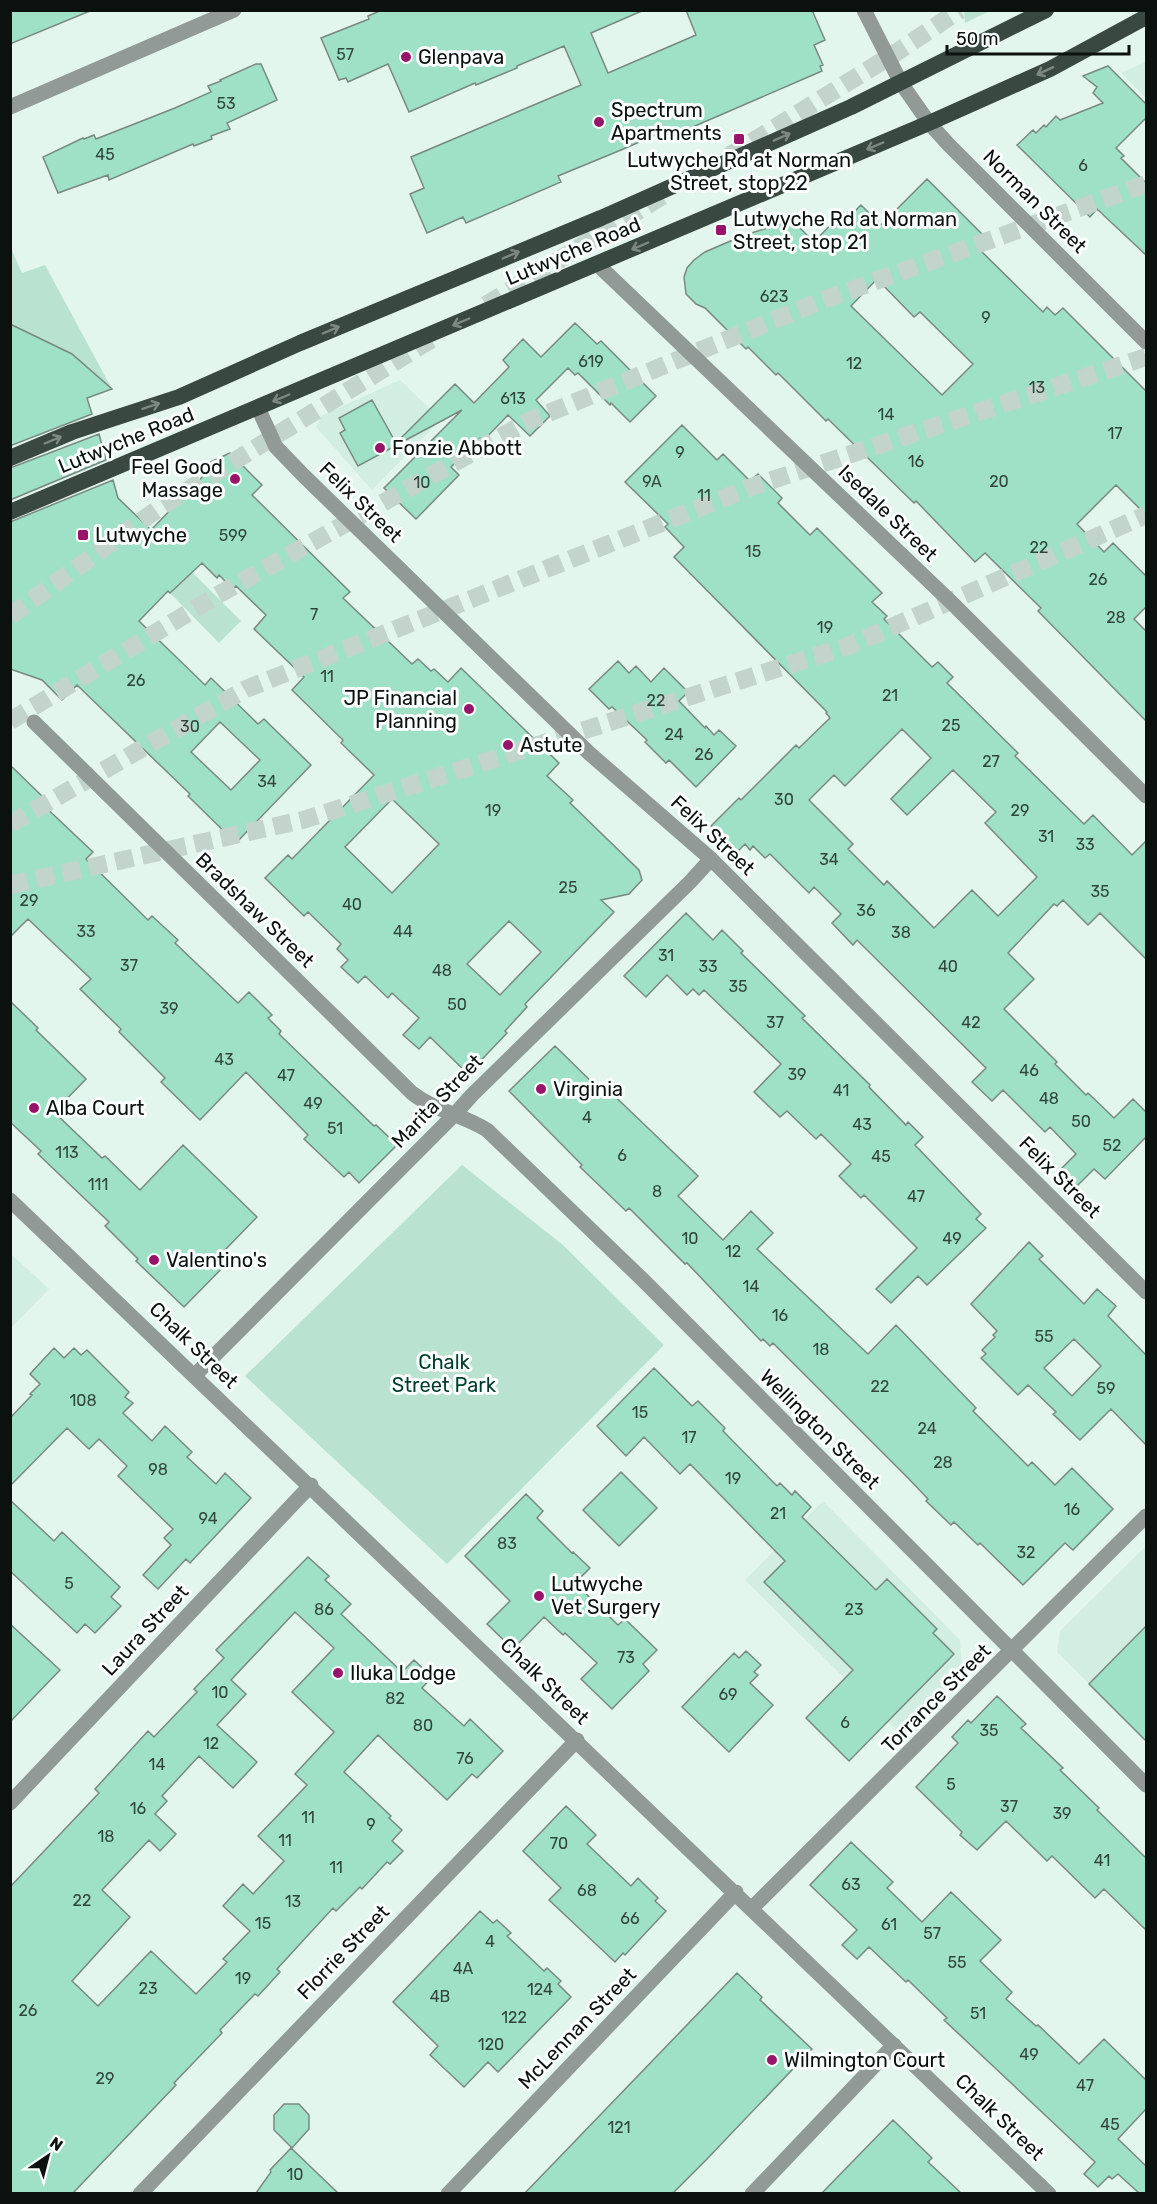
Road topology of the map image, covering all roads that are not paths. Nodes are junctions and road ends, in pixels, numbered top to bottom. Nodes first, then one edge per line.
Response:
1 (234, 10) edge
2 (864, 10) edge
3 (1046, 10) edge
4 (1146, 17) edge
5 (901, 83) junction
6 (10, 107) edge
7 (929, 123) junction
8 (597, 264) junction
9 (1146, 342) edge
10 (258, 408) junction
11 (10, 458) edge
12 (10, 512) edge
13 (34, 722) dead end
14 (1146, 796) edge
15 (711, 859) junction
16 (455, 1114) junction
17 (10, 1200) edge
18 (1146, 1291) edge
19 (195, 1375) junction
20 (311, 1485) junction
21 (1146, 1516) edge
22 (1012, 1652) junction
23 (577, 1740) junction
24 (1146, 1785) edge
25 (10, 1803) edge
26 (736, 1892) junction
27 (752, 1908) junction
28 (894, 2044) junction
29 (140, 2193) edge
30 (448, 2193) edge
31 (752, 2193) edge
32 (1049, 2193) edge

1 - 6 street
2 - 5 street, Norman Street
3 - 5 highway, Lutwyche Road
4 -> 7 highway, Lutwyche Road
5 - 7 street, Norman Street
11 -> 5 highway, Lutwyche Road
7 -> 8 highway, Lutwyche Road
7 - 9 street, Norman Street
8 -> 10 highway, Lutwyche Road
8 - 14 street, Isedale Street
10 - 12 highway, Lutwyche Road
10 - 15 street, Felix Street
13 - 16 street, Bradshaw Street
15 - 16 street, Marita Street
15 - 18 street, Felix Street
16 - 19 street, Marita Street
16 - 22 street, Wellington Street
17 - 19 street, Chalk Street
19 - 20 street, Chalk Street
20 - 23 street, Chalk Street
20 - 25 street, Laura Street
21 - 22 street, Torrance Street
22 - 24 street, Wellington Street
22 - 27 street, Torrance Street
23 - 26 street, Chalk Street
23 - 29 street, Florrie Street
26 - 27 street, Chalk Street
26 - 30 street, McLennan Street
27 - 28 street, Chalk Street
28 - 31 street
28 - 32 street, Chalk Street

